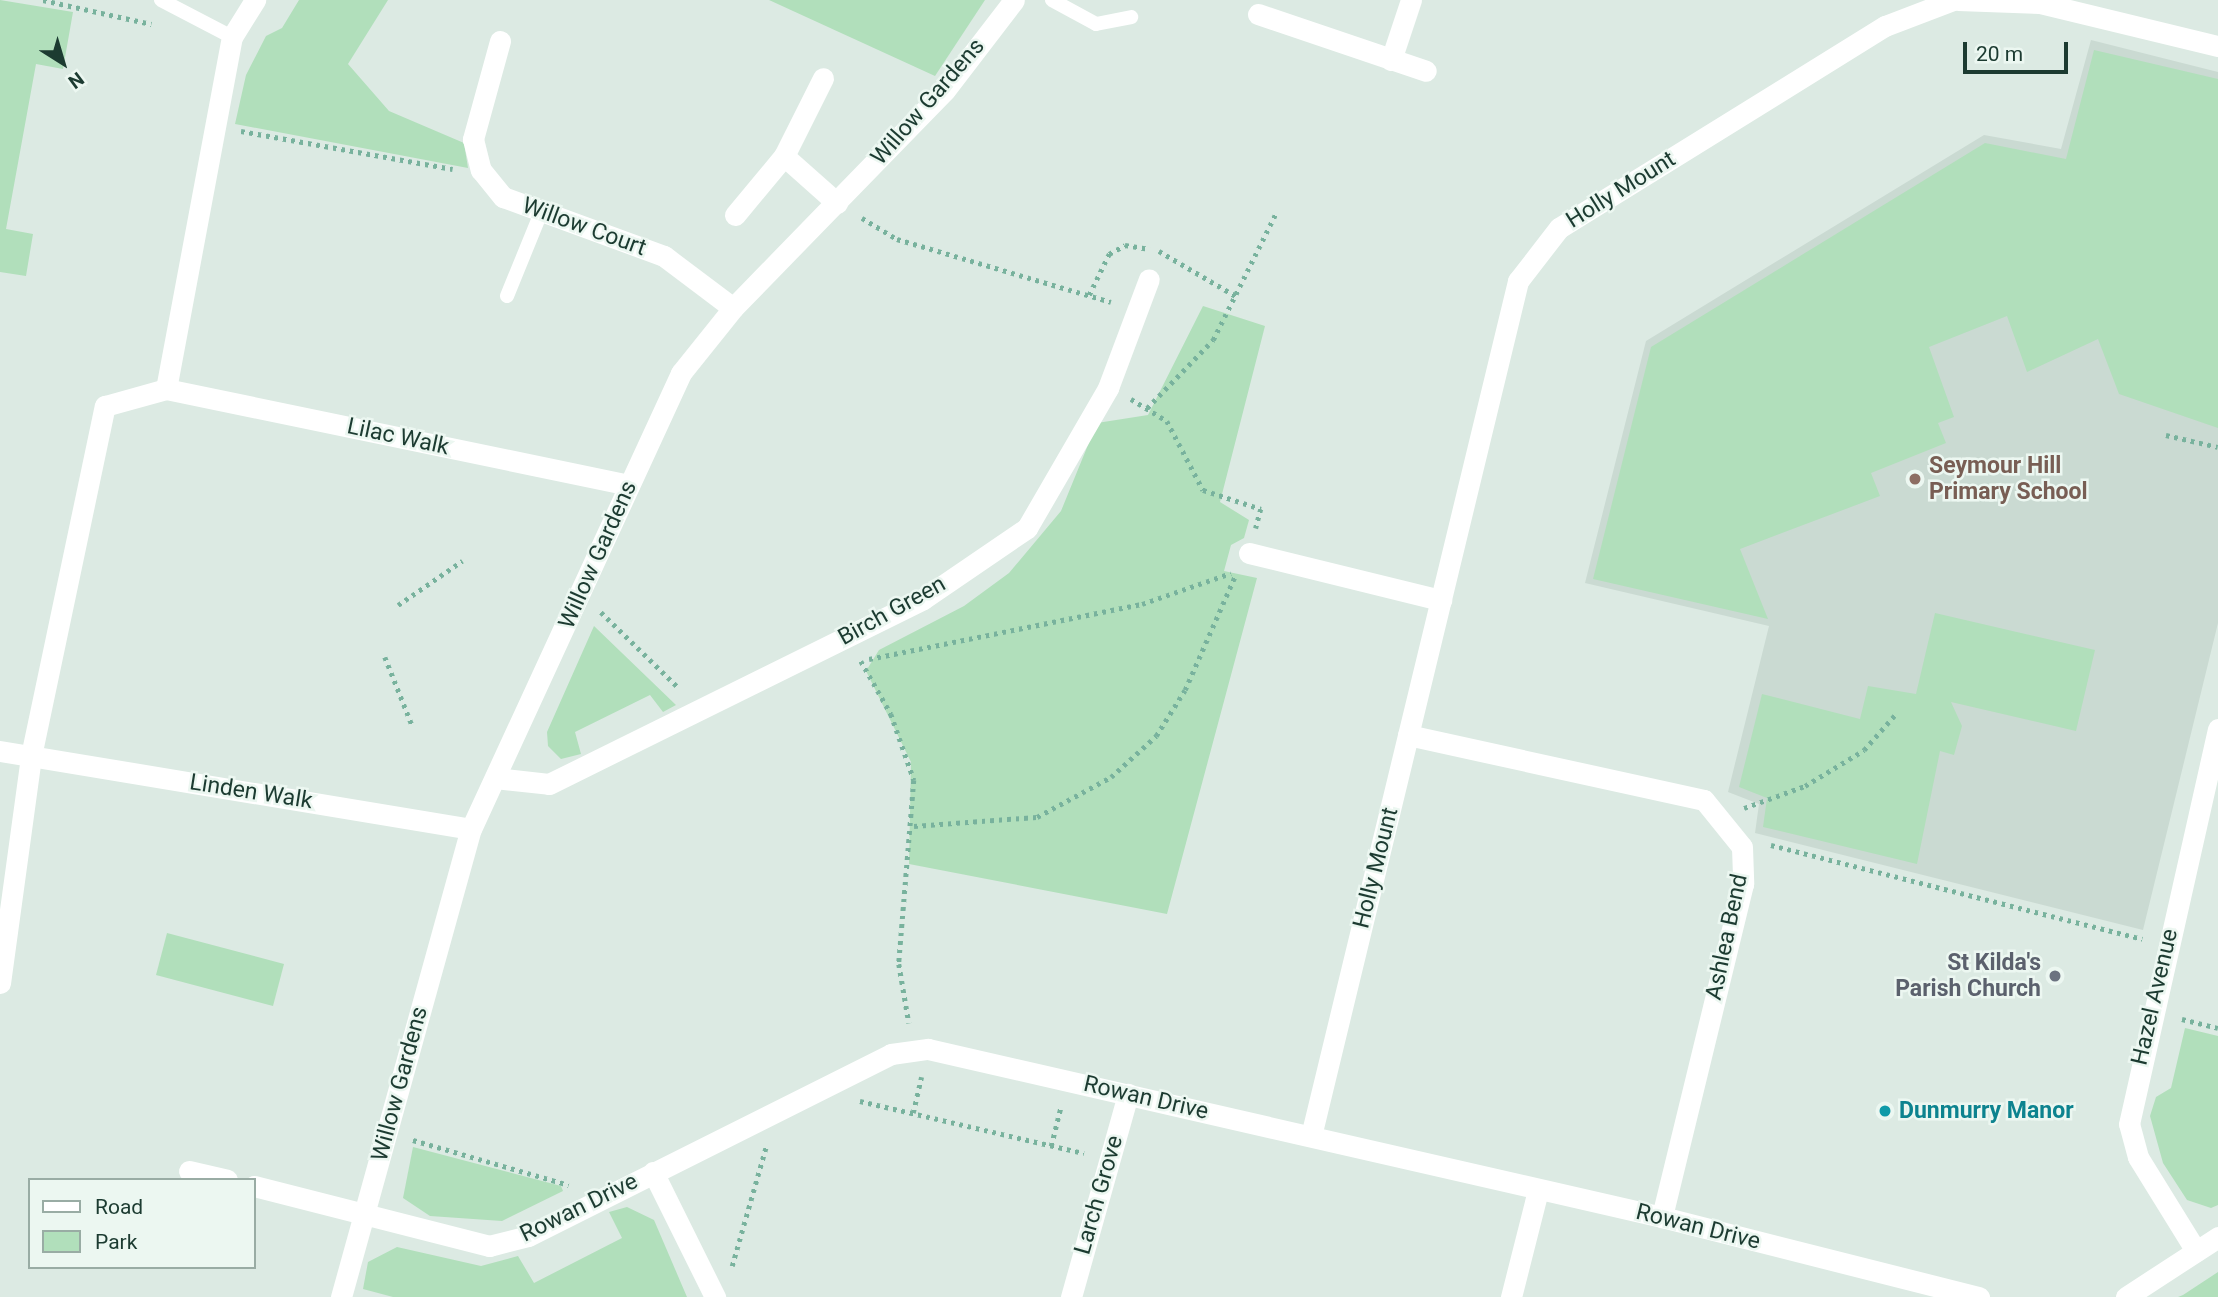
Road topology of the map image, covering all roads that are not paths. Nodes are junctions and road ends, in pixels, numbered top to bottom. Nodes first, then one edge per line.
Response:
1 (161, 0) edge
2 (255, 0) edge
3 (1014, 0) edge
4 (1052, 0) edge
5 (1411, 0) edge
6 (1956, 0) edge
7 (1258, 14) dead end
8 (1131, 17) dead end
9 (232, 37) junction
10 (499, 41) dead end
11 (2218, 46) edge
12 (1391, 60) junction
13 (1426, 71) dead end
14 (823, 78) dead end
15 (784, 156) junction
16 (837, 203) junction
17 (540, 215) junction
18 (735, 215) dead end
19 (1149, 279) dead end
20 (507, 296) dead end
21 (733, 308) junction
22 (166, 389) junction
23 (629, 485) junction
24 (1249, 553) dead end
25 (1441, 600) junction
26 (2218, 729) edge
27 (1408, 735) junction
28 (0, 751) edge
29 (31, 756) junction
30 (495, 778) junction
31 (471, 829) junction
32 (0, 983) edge
33 (1128, 1094) junction
34 (1311, 1136) junction
35 (189, 1171) dead end
36 (653, 1172) junction
37 (219, 1178) edge
38 (256, 1186) edge
39 (1538, 1190) junction
40 (365, 1213) junction
41 (1662, 1217) junction
42 (2218, 1237) edge
43 (2196, 1251) junction
44 (715, 1295) edge
45 (1966, 1296) edge
46 (341, 1297) edge
47 (1071, 1297) edge
48 (1511, 1297) edge
49 (2126, 1297) edge

1 - 9 lane
2 - 9 street
3 - 16 street, Willow Gardens
4 - 8 lane
5 - 12 street
6 - 11 street, Holly Mount
6 - 25 street, Holly Mount
7 - 12 street
9 - 22 street
10 - 17 street, Willow Court
12 - 13 street
14 - 15 street
15 - 16 street
15 - 18 street
16 - 21 street, Willow Gardens
17 - 20 lane
17 - 21 street, Willow Court
19 - 30 street, Birch Green
21 - 23 street, Willow Gardens
22 - 23 street, Lilac Walk
22 - 29 street, Lilac Walk
23 - 30 street, Willow Gardens
24 - 25 street
25 - 27 street, Holly Mount
26 - 43 street, Hazel Avenue
27 - 34 street, Holly Mount
27 - 41 street, Ashlea Bend
28 - 29 street, Linden Walk
29 - 31 street, Linden Walk
29 - 32 street
30 - 31 street, Willow Gardens
31 - 40 street, Willow Gardens
33 - 34 street, Rowan Drive
33 - 36 street, Rowan Drive
33 - 47 street, Larch Grove
34 - 39 street, Rowan Drive
35 - 37 street
36 - 40 street, Rowan Drive
36 - 44 street
38 - 40 street
39 - 41 street, Rowan Drive
39 - 48 street
40 - 46 street, Willow Gardens
41 - 45 street, Rowan Drive
42 - 43 street
43 - 49 street

